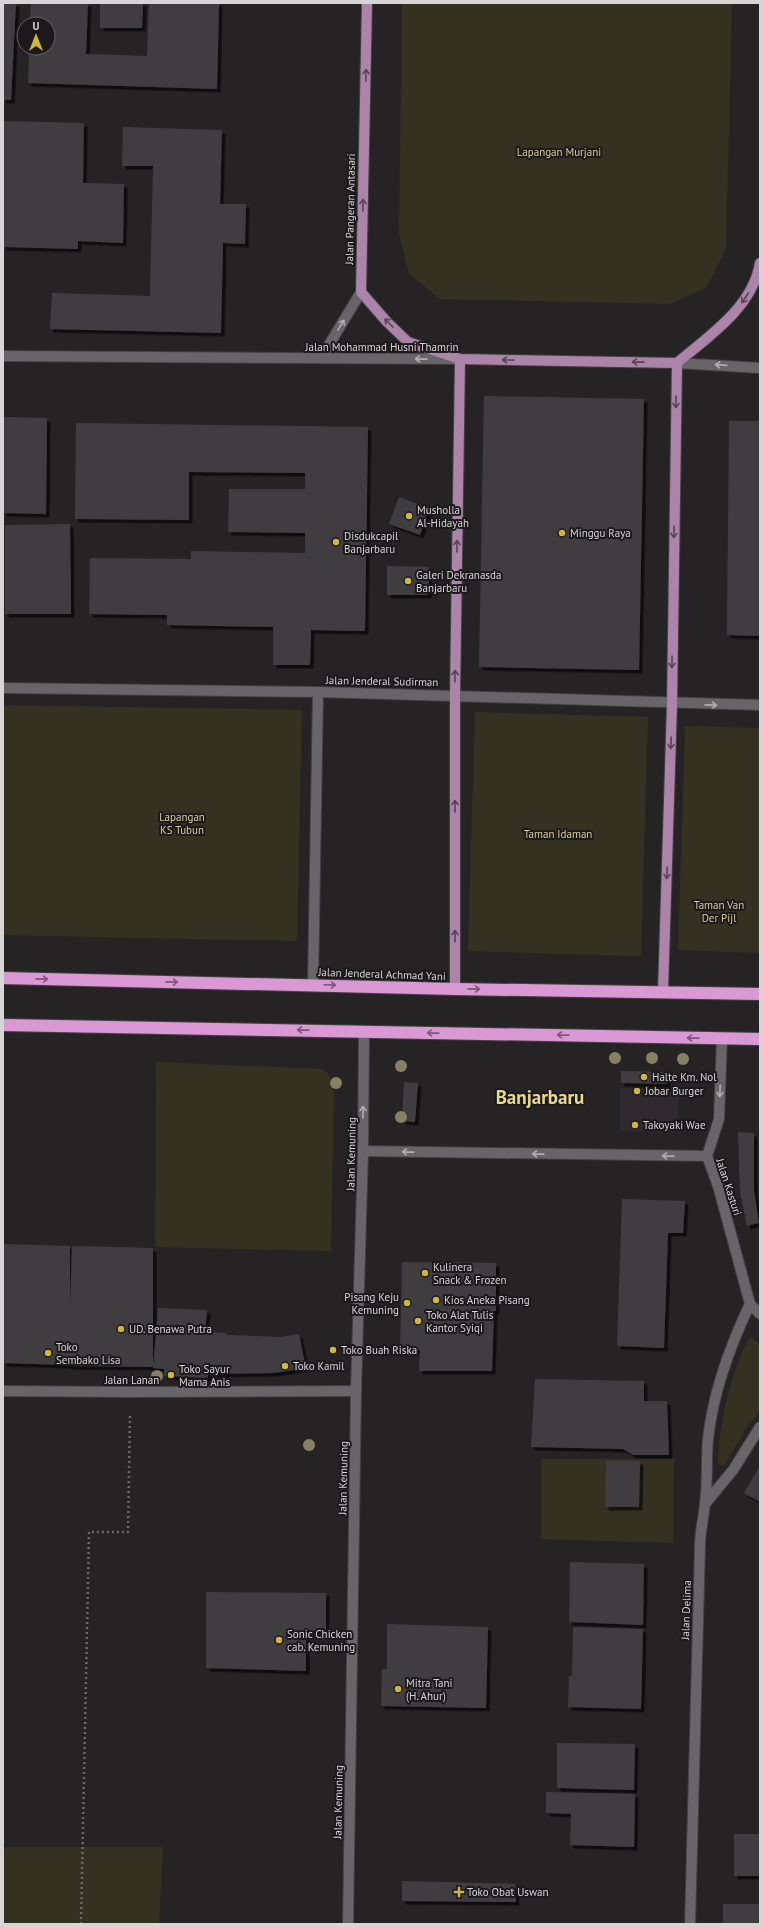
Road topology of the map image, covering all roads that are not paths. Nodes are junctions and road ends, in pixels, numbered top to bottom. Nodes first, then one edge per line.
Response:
1 (367, 3) edge
2 (760, 263) edge
3 (360, 292) junction
4 (3, 356) edge
5 (321, 358) junction
6 (460, 359) junction
7 (677, 363) junction
8 (760, 368) edge
9 (3, 688) edge
10 (318, 692) junction
11 (455, 695) junction
12 (672, 704) junction
13 (760, 706) edge
14 (3, 978) edge
15 (313, 984) junction
16 (455, 989) junction
17 (663, 992) junction
18 (760, 994) edge
19 (3, 1025) edge
20 (364, 1032) junction
21 (722, 1038) junction
22 (760, 1039) edge
23 (363, 1151) junction
24 (706, 1156) junction
25 (750, 1304) junction
26 (760, 1314) edge
27 (3, 1391) edge
28 (356, 1391) junction
29 (760, 1427) edge
30 (706, 1504) junction
31 (348, 1924) edge
32 (690, 1924) edge

3 -> 1 main road, Jalan Pangeran Antasari
2 -> 7 main road
5 -> 3 street
6 -> 3 main road
4 - 5 street, Jalan Mohammad Husni Thamrin
6 -> 5 street, Jalan Mohammad Husni Thamrin
7 -> 6 main road, Jalan Mohammad Husni Thamrin
11 -> 6 main road
8 -> 7 street, Jalan Mohammad Husni Thamrin
7 -> 12 main road
9 - 10 street, Jalan Jenderal Sudirman
10 - 11 street, Jalan Jenderal Sudirman
10 - 15 street
11 - 12 street, Jalan Jenderal Sudirman
16 -> 11 main road
12 -> 13 street, Jalan Jenderal Sudirman
12 -> 17 main road
14 -> 15 highway, Jalan Jenderal Achmad Yani
15 -> 16 highway, Jalan Jenderal Achmad Yani
16 -> 17 highway, Jalan Jenderal Achmad Yani
17 - 18 highway, Jalan Jenderal Achmad Yani
20 -> 19 highway
21 -> 20 highway
23 -> 20 street, Jalan Kemuning
21 - 22 highway
21 -> 24 street, Jalan Kasturi
24 -> 23 street
23 - 28 street, Jalan Kemuning
24 - 25 street, Jalan Kasturi
25 - 26 street, Jalan Kasturi
25 - 30 street, Jalan Delima
27 - 28 street, Jalan Lanan
28 - 31 street, Jalan Kemuning
29 - 30 street
30 - 32 street, Jalan Delima

